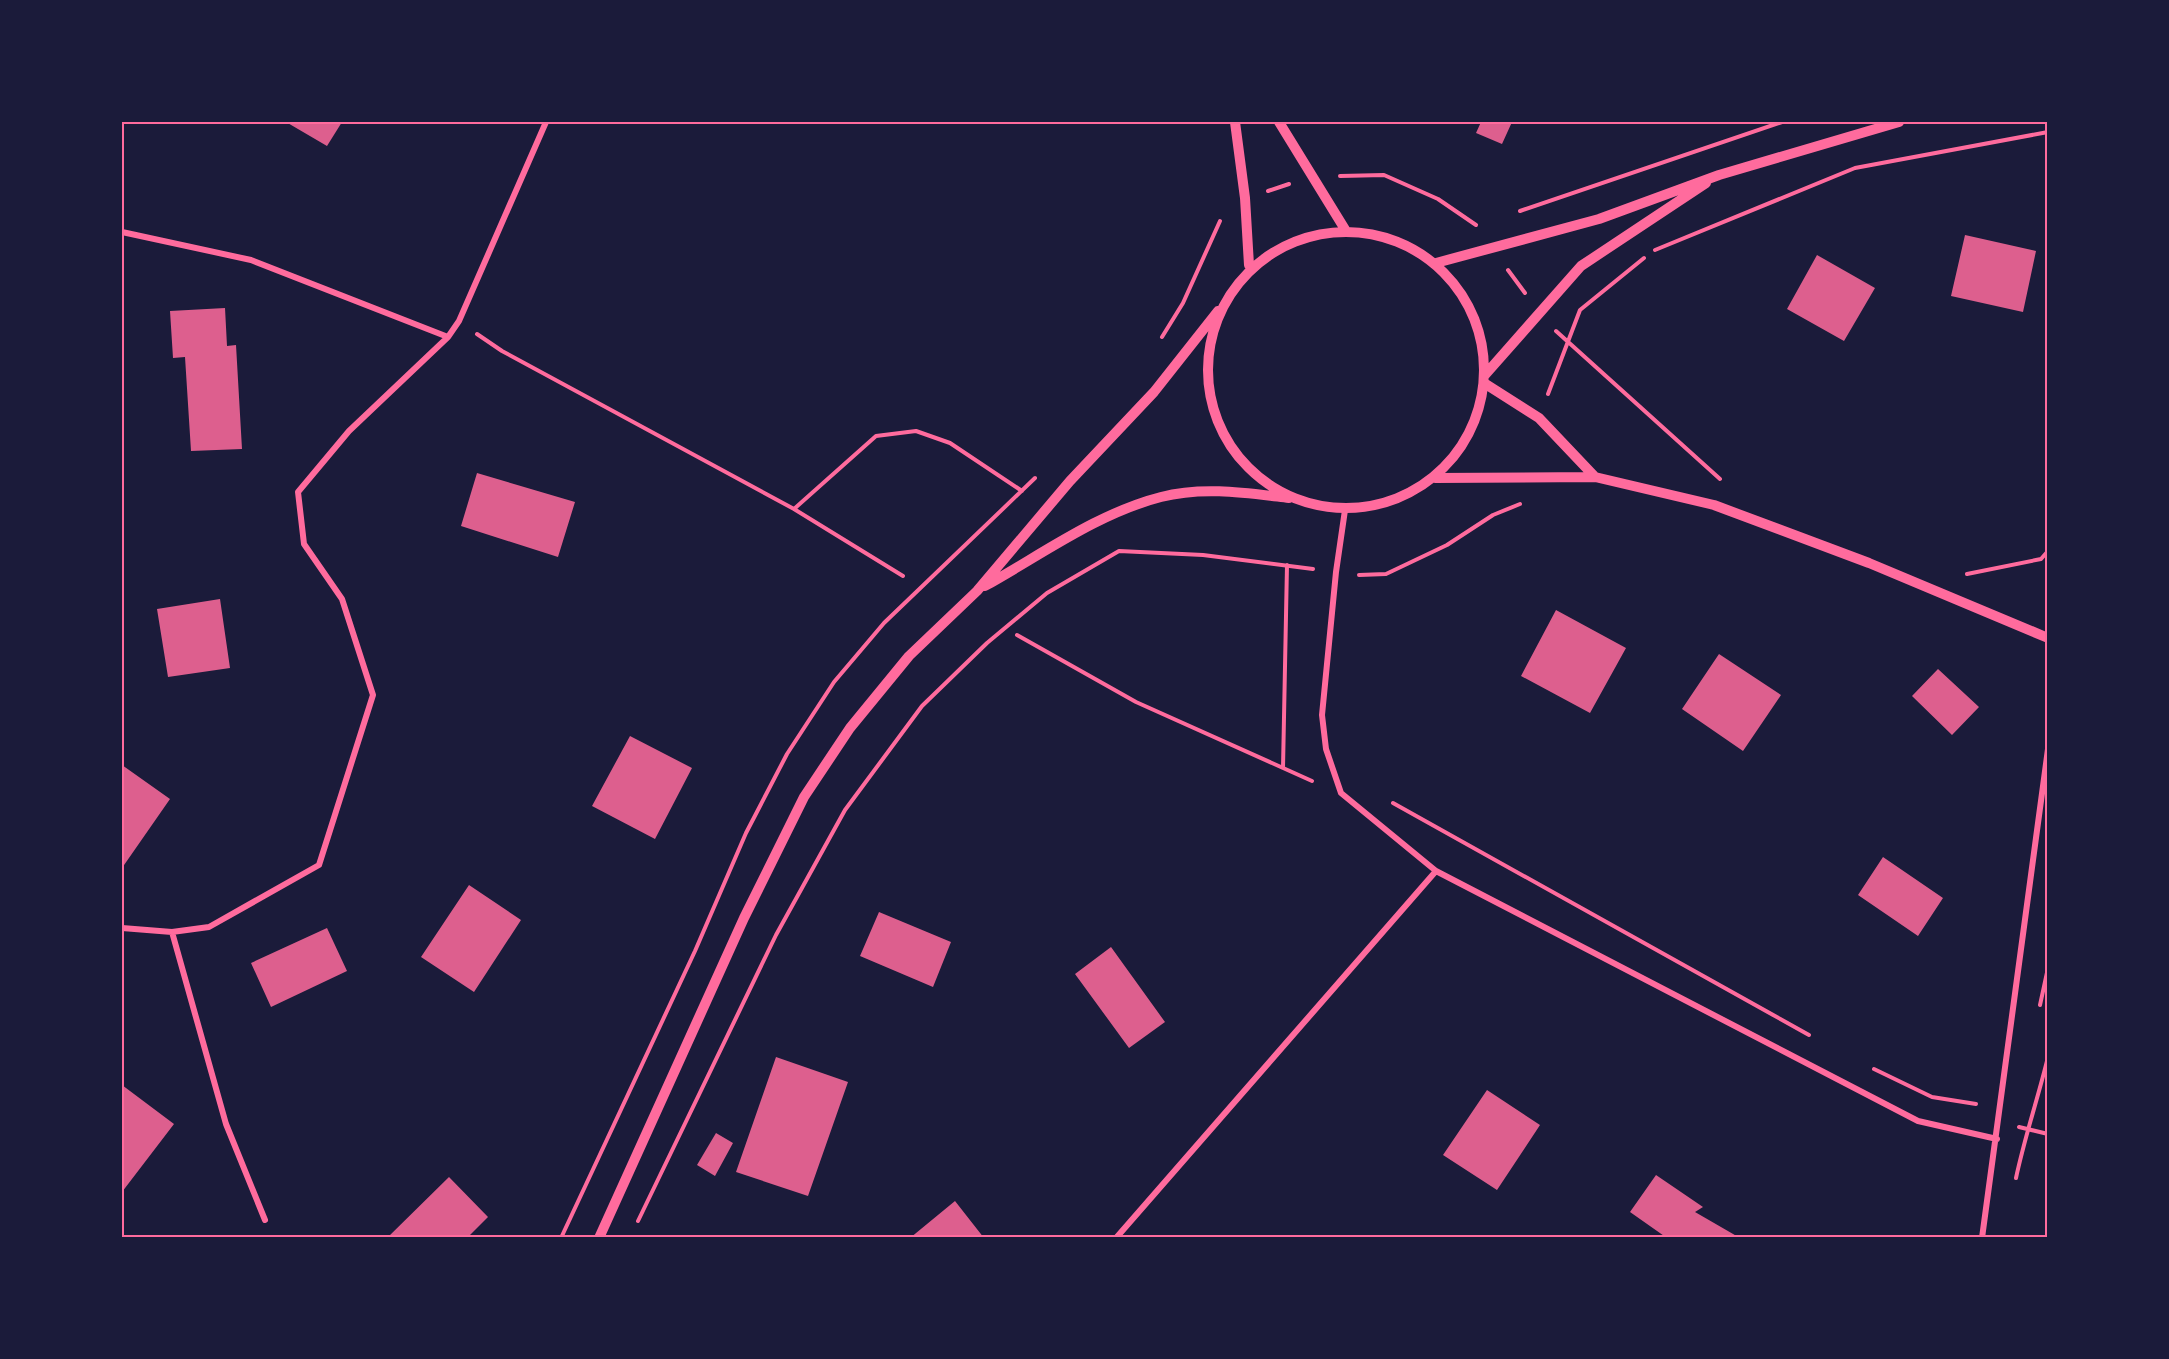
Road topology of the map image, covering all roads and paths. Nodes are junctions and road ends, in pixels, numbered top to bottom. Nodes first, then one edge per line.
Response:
1 (546, 122) edge
2 (1235, 122) edge
3 (1279, 122) edge
4 (1782, 122) edge
5 (1899, 122) edge
6 (2048, 132) edge
7 (1719, 175) junction
8 (1511, 214) dead end
9 (1477, 226) dead end
10 (1346, 231) junction
11 (122, 232) edge
12 (1490, 248) junction
13 (1436, 263) junction
14 (1250, 265) junction
15 (1218, 311) junction
16 (1541, 313) junction
17 (459, 321) junction
18 (448, 337) junction
19 (1567, 343) junction
20 (1484, 379) junction
21 (1539, 418) junction
22 (1595, 477) junction
23 (1435, 478) junction
24 (1511, 478) junction
25 (1723, 482) dead end
26 (1022, 491) dead end
27 (1297, 499) junction
28 (1523, 503) dead end
29 (794, 509) junction
30 (1345, 510) junction
31 (1493, 515) junction
32 (2048, 551) edge
33 (1287, 565) junction
34 (1336, 572) junction
35 (1960, 572) dead end
36 (903, 576) dead end
37 (977, 591) junction
38 (1017, 635) dead end
39 (2048, 638) edge
40 (2048, 750) edge
41 (1283, 768) junction
42 (1341, 794) junction
43 (1384, 802) dead end
44 (1436, 871) junction
45 (122, 928) edge
46 (172, 932) junction
47 (1810, 1036) dead end
48 (2048, 1057) edge
49 (1872, 1068) dead end
50 (2001, 1107) junction
51 (2048, 1134) edge
52 (1996, 1139) junction
53 (265, 1220) dead end
54 (635, 1227) dead end
55 (599, 1238) edge
56 (1116, 1238) edge
57 (1982, 1238) edge

1 - 17 street
2 - 14 street
3 - 10 street
4 - 8 path
5 - 7 street
6 - 19 path
7 - 12 street
7 - 16 street
9 - 12 path
10 - 13 street
10 - 14 street
11 - 18 street
12 - 13 street
12 - 16 path
13 - 20 street
14 - 15 street
15 - 27 street
15 - 37 street
16 - 19 path
16 - 20 street
17 - 18 street
17 - 29 path
18 - 46 street
19 - 21 path
19 - 25 path
20 - 21 street
20 - 23 street
21 - 22 street
22 - 24 street
22 - 39 street
23 - 24 street
23 - 30 street
24 - 31 path
26 - 29 path
27 - 30 street
27 - 37 street
28 - 31 path
29 - 36 path
30 - 34 street
31 - 34 path
32 - 35 path
33 - 34 path
33 - 41 path
33 - 54 path
34 - 42 street
37 - 55 street
38 - 41 path
40 - 50 street
41 - 42 path
42 - 44 street
43 - 47 path
44 - 52 street
44 - 56 street
45 - 46 street
46 - 53 street
48 - 51 path
49 - 50 path
50 - 52 street
52 - 57 street

